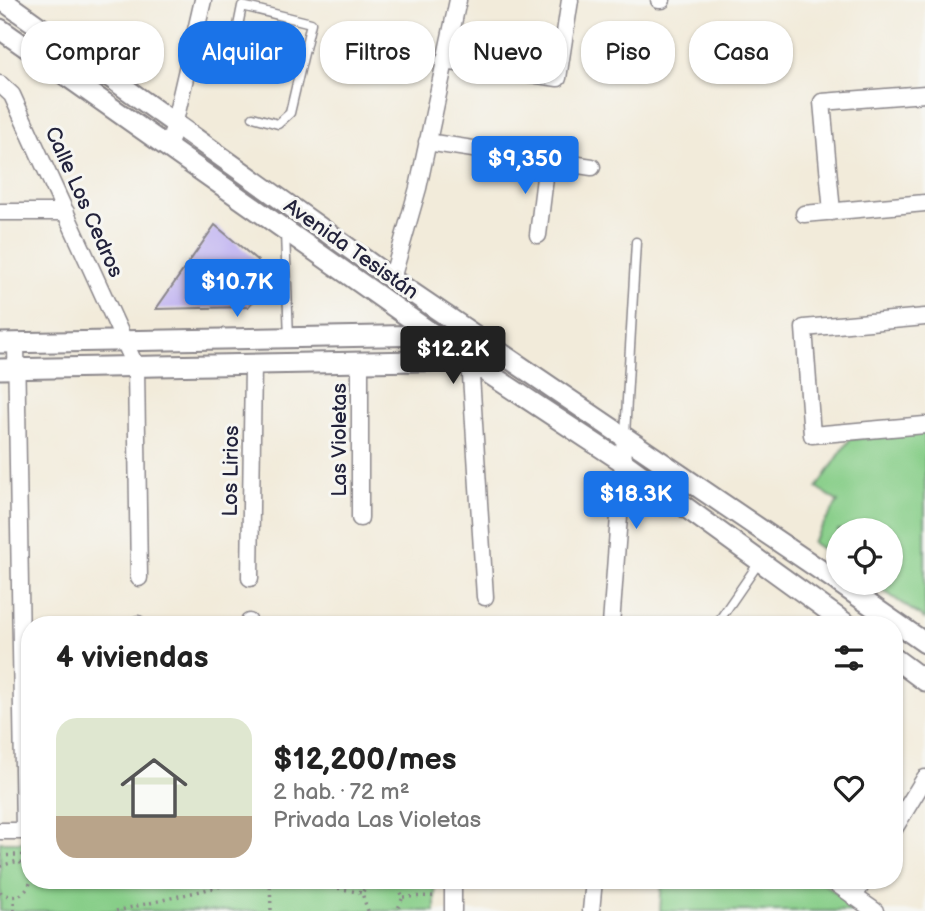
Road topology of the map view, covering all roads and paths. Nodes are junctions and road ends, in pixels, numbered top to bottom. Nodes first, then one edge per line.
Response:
1 (2, 0) edge
2 (203, 0) edge
3 (458, 0) edge
4 (570, 0) edge
5 (198, 21) edge
6 (239, 21) edge
7 (303, 21) edge
8 (306, 22) edge
9 (0, 29) edge
10 (306, 41) edge
11 (444, 61) junction
12 (0, 84) edge
13 (184, 84) edge
14 (296, 84) edge
15 (925, 94) edge
16 (253, 117) dead end
17 (176, 124) junction
18 (427, 142) junction
19 (169, 147) junction
20 (547, 161) junction
21 (592, 167) dead end
22 (925, 203) edge
23 (0, 212) edge
24 (65, 212) junction
25 (832, 212) junction
26 (804, 214) dead end
27 (285, 230) junction
28 (538, 235) dead end
29 (636, 242) dead end
30 (392, 279) junction
31 (925, 317) edge
32 (474, 334) junction
33 (433, 335) junction
34 (289, 338) junction
35 (123, 341) junction
36 (8, 343) edge
37 (512, 359) junction
38 (470, 360) junction
39 (360, 362) junction
40 (253, 365) junction
41 (136, 367) junction
42 (8, 369) edge
43 (925, 425) edge
44 (625, 435) junction
45 (623, 463) junction
46 (360, 518) dead end
47 (760, 561) junction
48 (826, 573) edge
49 (139, 578) dead end
50 (250, 578) dead end
51 (857, 595) edge
52 (485, 597) dead end
53 (612, 616) edge
54 (722, 616) edge
55 (836, 616) edge
56 (887, 616) edge
57 (21, 619) edge
58 (903, 627) edge
59 (925, 643) edge
60 (903, 665) edge
61 (925, 681) edge
62 (925, 778) edge
63 (903, 814) edge
64 (0, 831) edge
65 (21, 831) edge
66 (21, 854) edge
67 (11, 855) junction
68 (0, 856) edge
69 (12, 860) junction
70 (21, 862) edge
71 (0, 866) edge
72 (27, 889) edge
73 (209, 889) edge
74 (270, 889) edge
75 (342, 889) edge
76 (364, 889) edge
77 (399, 889) edge
78 (453, 889) edge
79 (593, 889) edge
80 (843, 889) edge
81 (859, 889) edge
82 (0, 891) edge
83 (362, 893) junction
84 (436, 896) dead end
85 (14, 897) junction
86 (403, 897) junction
87 (854, 897) junction
88 (14, 911) edge
89 (116, 911) edge
90 (271, 911) edge
91 (368, 911) edge
92 (397, 911) edge
93 (453, 911) edge
94 (592, 911) edge
95 (875, 911) edge

1 - 17 street, Avenida Tesistán
2 - 5 street
3 - 11 street
4 - 11 street
6 - 7 lane
8 - 10 lane
9 - 19 street, Avenida Tesistán
11 - 18 street
12 - 24 street, Calle Los Cedros
13 - 17 street
14 - 16 lane
15 - 25 street
17 - 19 street
17 - 30 street, Avenida Tesistán
18 - 20 street
18 - 30 street
19 - 27 street, Avenida Tesistán
20 - 21 street
20 - 28 street
22 - 25 street
23 - 24 street
24 - 35 street, Calle Los Cedros
25 - 26 street
27 - 33 street, Avenida Tesistán
27 - 34 lane
29 - 44 lane
30 - 32 street, Avenida Tesistán
31 - 43 street
32 - 33 street
32 - 37 street, Avenida Tesistán
33 - 34 street
33 - 38 street, Avenida Tesistán
34 - 35 street
35 - 36 street
35 - 41 street, Calle Los Cedros
36 - 42 street
37 - 38 street
37 - 44 street, Avenida Tesistán
38 - 39 street
38 - 45 street, Avenida Tesistán
38 - 52 street
39 - 40 street
39 - 46 street, Las Violetas
40 - 41 street
40 - 50 street, Los Lirios
41 - 42 street
41 - 49 street
42 - 57 street
44 - 45 street
44 - 48 street, Avenida Tesistán
45 - 47 street, Avenida Tesistán
45 - 53 street
47 - 54 lane
47 - 55 street, Avenida Tesistán
51 - 56 street, Avenida Tesistán
58 - 59 street, Avenida Tesistán
60 - 61 street
62 - 63 street
64 - 65 street
66 - 67 path
67 - 68 path
67 - 69 path
69 - 70 path
69 - 71 path
72 - 85 path
73 - 89 path
74 - 90 path
75 - 83 path
76 - 83 path
77 - 86 path
78 - 93 street
79 - 94 street
80 - 87 street
81 - 87 street
82 - 85 path
83 - 91 path
84 - 86 path
85 - 88 path
86 - 92 path
87 - 95 street

